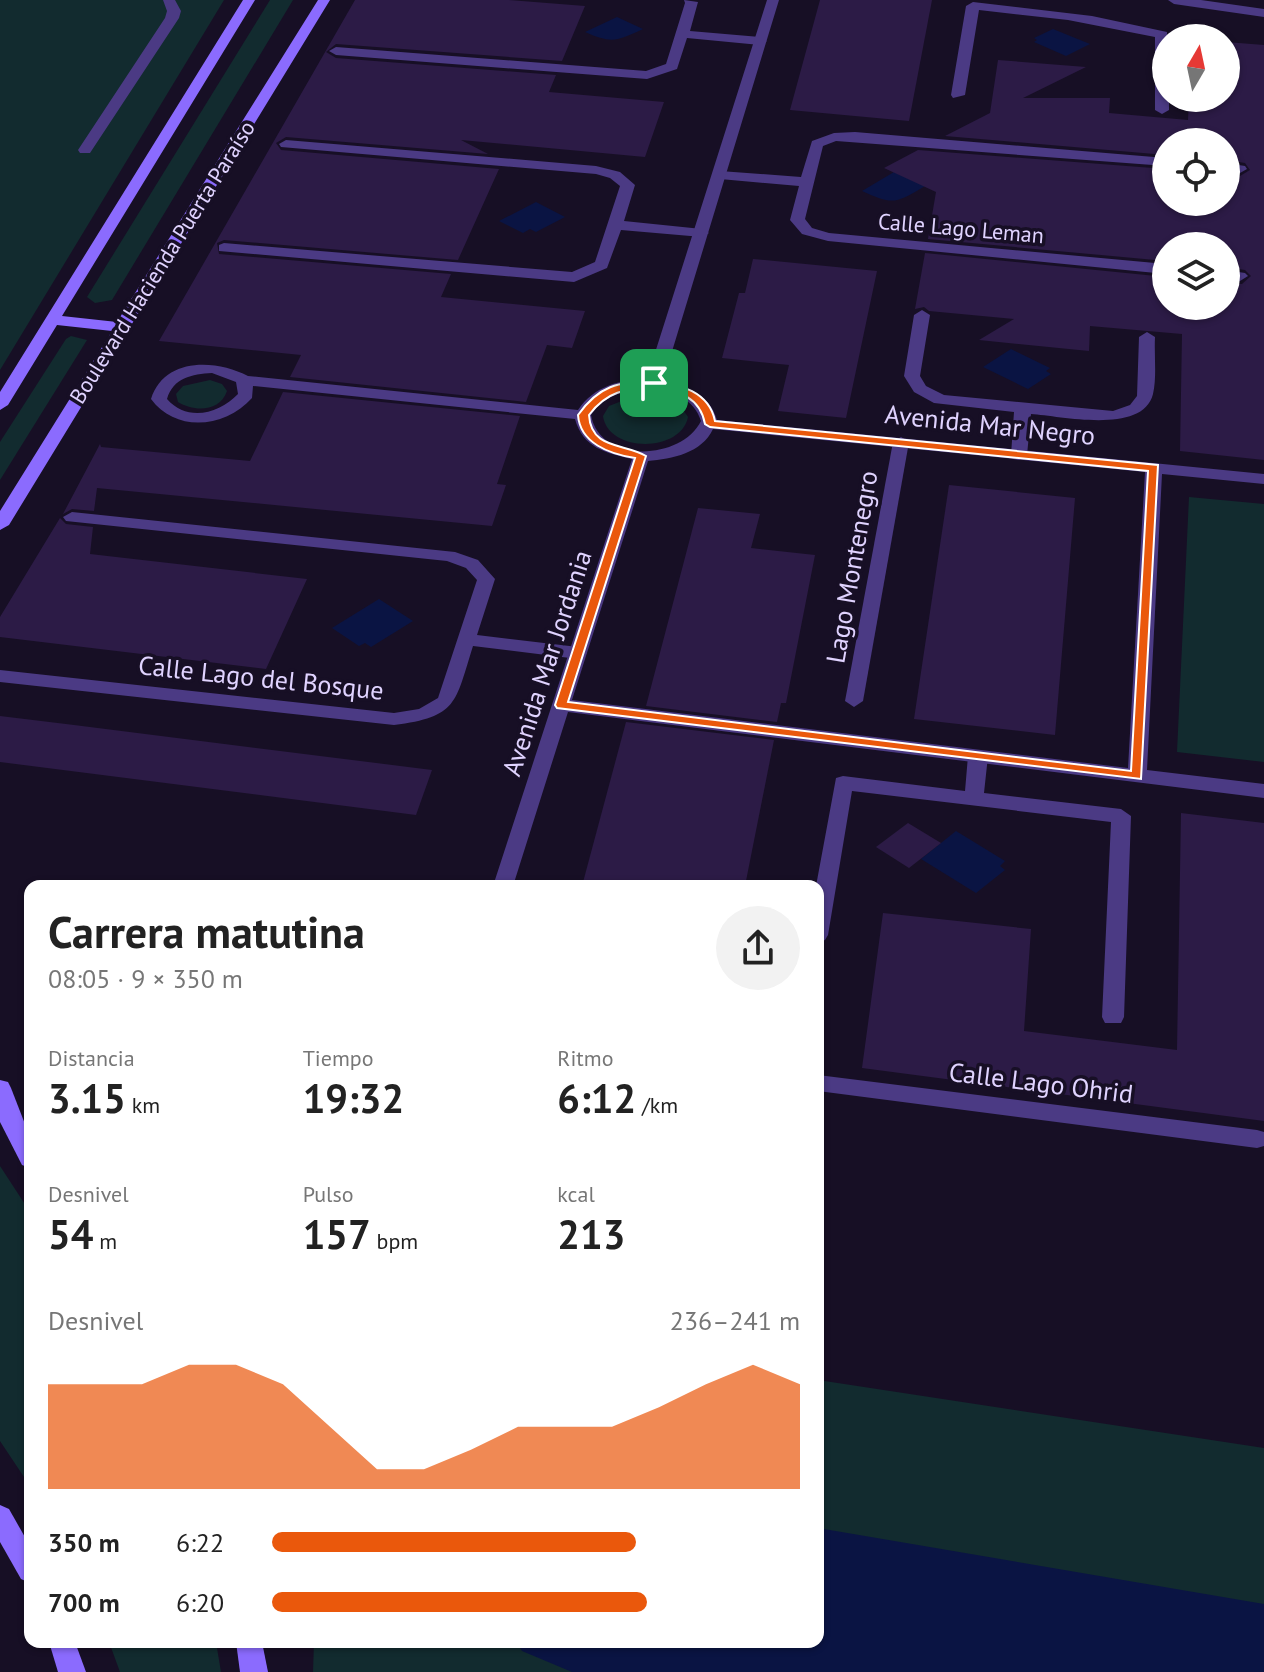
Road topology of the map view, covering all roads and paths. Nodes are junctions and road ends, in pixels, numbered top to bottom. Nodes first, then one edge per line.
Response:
1 (169, 0) edge
2 (249, 0) edge
3 (324, 0) edge
4 (690, 0) edge
5 (773, 0) edge
6 (1174, 0) edge
7 (1067, 7) edge
8 (1264, 13) edge
9 (1152, 32) edge
10 (684, 34) junction
11 (760, 41) junction
12 (336, 51) dead end
13 (958, 95) dead end
14 (286, 144) dead end
15 (85, 150) dead end
16 (1152, 161) edge
17 (720, 175) junction
18 (805, 182) junction
19 (616, 225) junction
20 (702, 233) junction
21 (224, 248) dead end
22 (1152, 268) edge
23 (922, 315) dead end
24 (55, 320) junction
25 (120, 327) junction
26 (1147, 337) dead end
27 (244, 380) junction
28 (654, 383) junction
29 (0, 405) edge
30 (1023, 408) junction
31 (583, 415) junction
32 (710, 424) junction
33 (901, 442) junction
34 (1019, 455) junction
35 (641, 456) junction
36 (1154, 468) junction
37 (1264, 479) edge
38 (72, 517) dead end
39 (0, 525) edge
40 (468, 640) junction
41 (578, 653) junction
42 (0, 676) edge
43 (854, 701) dead end
44 (561, 705) junction
45 (978, 756) junction
46 (1137, 776) junction
47 (1264, 791) edge
48 (974, 799) junction
49 (505, 880) edge
50 (824, 899) edge
51 (1113, 1017) dead end
52 (824, 1084) edge
53 (0, 1088) edge
54 (1257, 1139) dead end
55 (24, 1147) edge
56 (0, 1517) edge
57 (24, 1560) edge
58 (64, 1648) edge
59 (250, 1648) edge
60 (72, 1672) edge
61 (254, 1672) edge

1 - 15 street
2 - 24 street
3 - 25 street, Boulevard Hacienda Puerta Paraíso
4 - 10 street
5 - 11 street
6 - 8 street
7 - 9 street
7 - 13 street
10 - 11 street
10 - 12 street
11 - 17 street
14 - 19 street
16 - 18 street, Calle Lago Leman
17 - 18 street
17 - 20 street
18 - 22 street, Calle Lago Leman
19 - 20 street
19 - 21 street
20 - 28 street
23 - 30 street
24 - 25 street
24 - 29 street
25 - 39 street, Boulevard Hacienda Puerta Paraíso
26 - 30 street
27 - 27 street
27 - 31 street
28 - 31 street
28 - 32 street
30 - 34 street
31 - 35 street
32 - 33 street, Avenida Mar Negro
32 - 35 street
33 - 34 street, Avenida Mar Negro
33 - 43 street, Lago Montenegro
34 - 36 street, Avenida Mar Negro
35 - 41 street, Avenida Mar Jordania
36 - 37 street, Avenida Mar Negro
36 - 46 street
38 - 40 street, Calle Lago del Bosque
40 - 41 street
40 - 42 street, Calle Lago del Bosque
41 - 44 street, Avenida Mar Jordania
44 - 45 street
44 - 49 street, Avenida Mar Jordania
45 - 46 street
45 - 48 street
46 - 47 street
48 - 50 street
48 - 51 street
52 - 54 street, Calle Lago Ohrid
53 - 55 street
56 - 57 street
58 - 60 street
59 - 61 street

